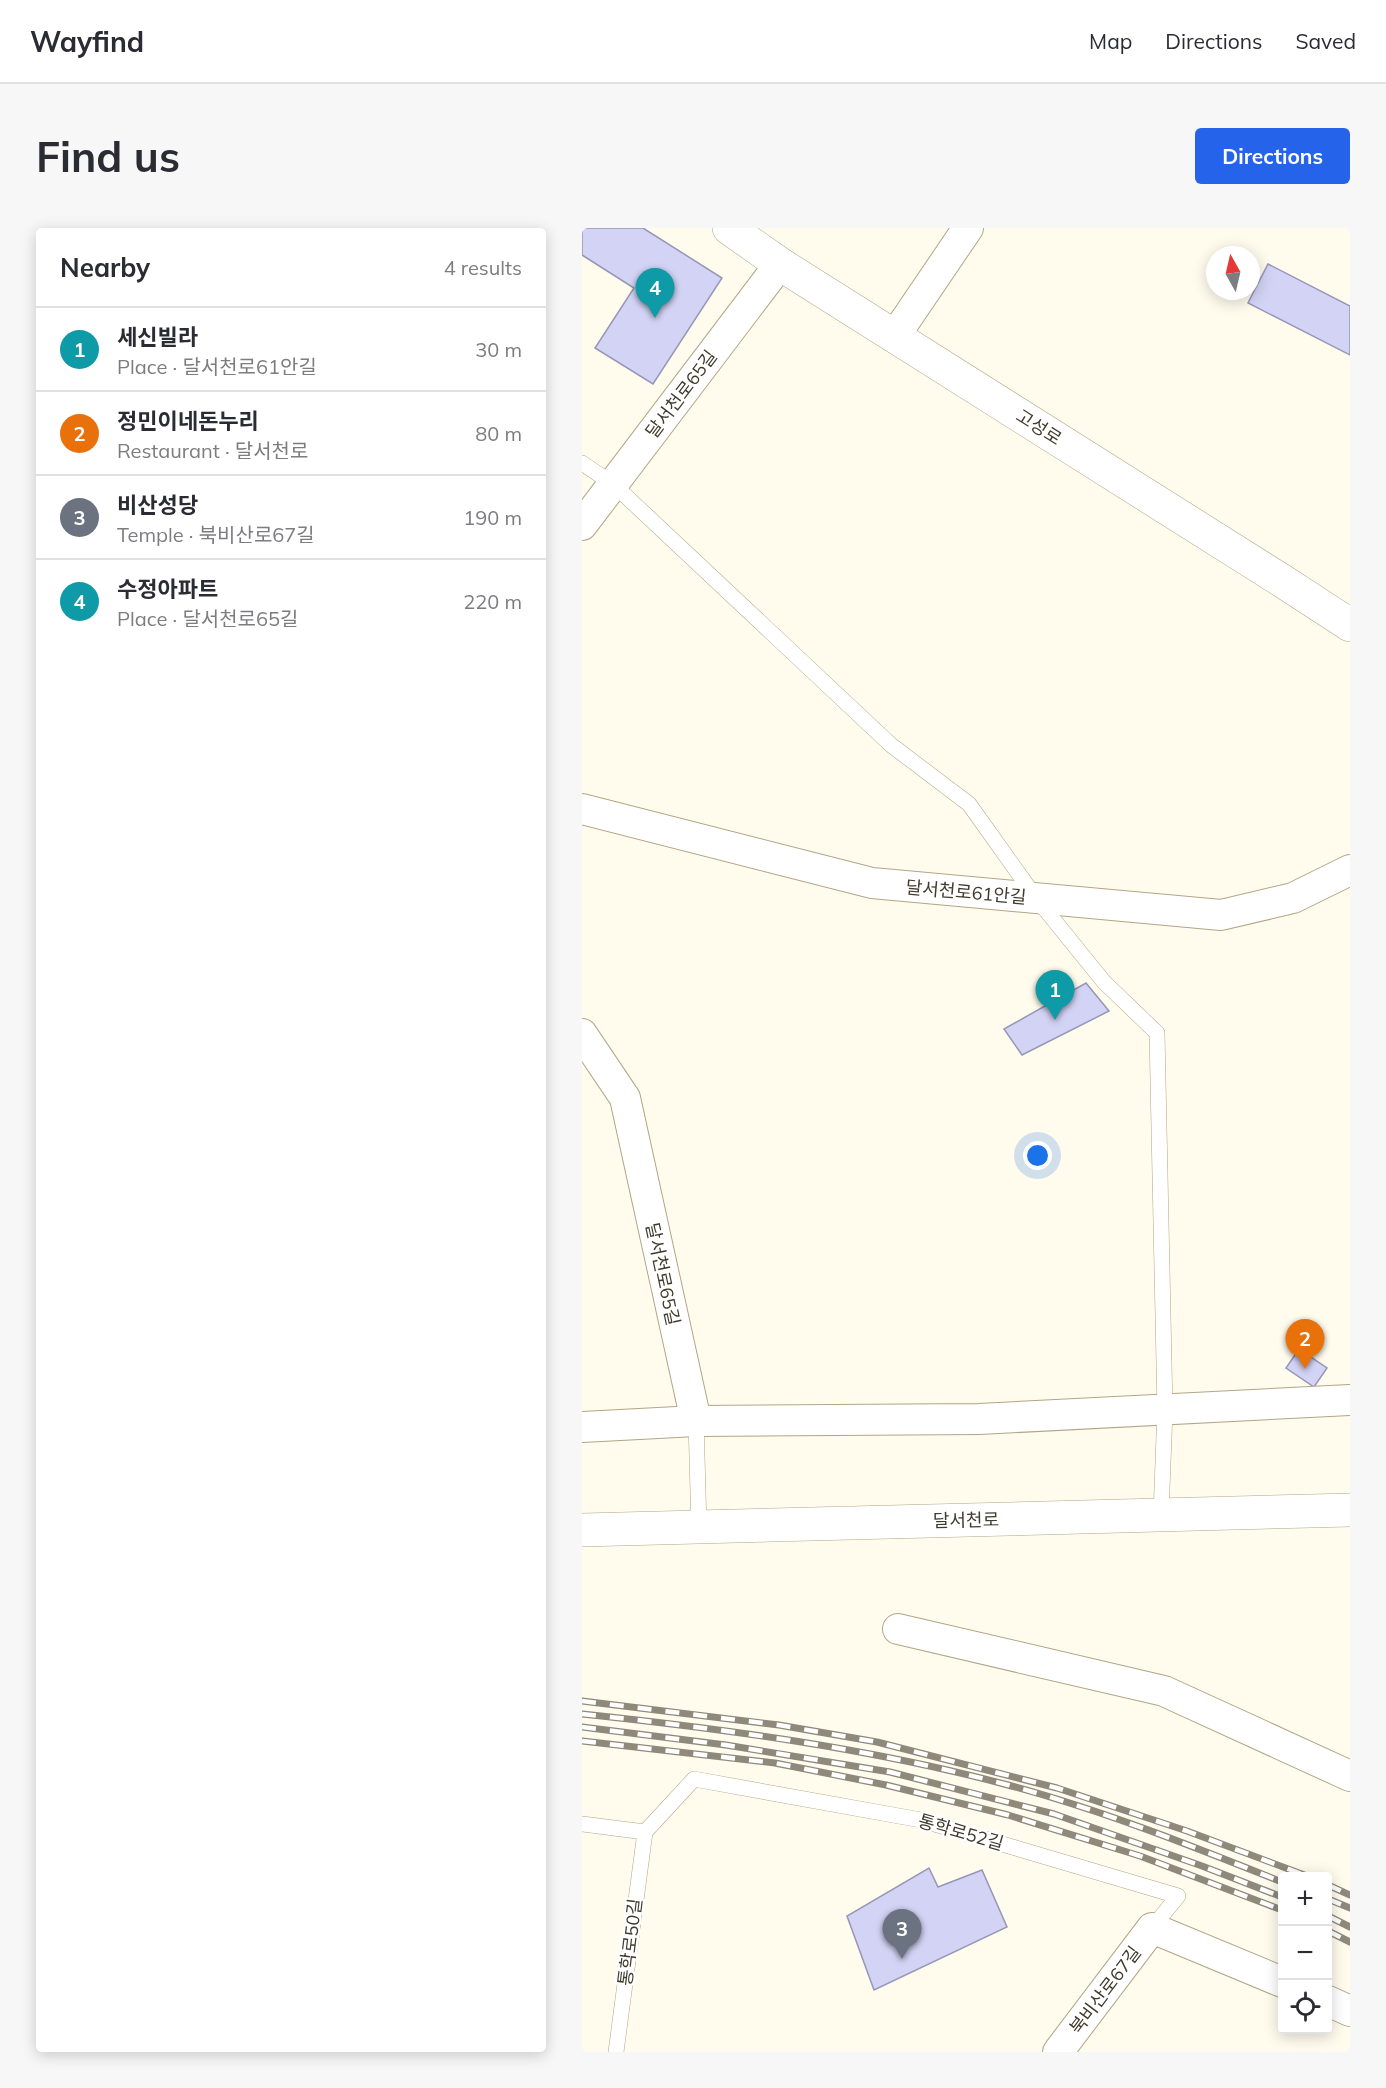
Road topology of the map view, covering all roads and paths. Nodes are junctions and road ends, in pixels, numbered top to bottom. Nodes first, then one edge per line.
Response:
1 (729, 228) edge
2 (968, 228) edge
3 (780, 264) junction
4 (894, 337) junction
5 (582, 464) edge
6 (613, 484) junction
7 (582, 525) edge
8 (1350, 625) edge
9 (582, 809) edge
10 (1350, 870) edge
11 (1036, 898) junction
12 (582, 1034) edge
13 (1350, 1400) edge
14 (1165, 1410) junction
15 (696, 1421) junction
16 (582, 1427) edge
17 (1350, 1510) edge
18 (1161, 1515) junction
19 (699, 1527) junction
20 (582, 1530) edge
21 (898, 1629) dead end
22 (1350, 1776) edge
23 (582, 1824) edge
24 (645, 1832) junction
25 (1152, 1928) junction
26 (1278, 1980) edge
27 (1332, 2003) edge
28 (1350, 2011) edge
29 (616, 2052) edge
30 (1058, 2052) edge

1 - 3 main road, 고성로
2 - 4 street
3 - 4 main road, 고성로
3 - 6 street, 달서천로65길
4 - 8 main road, 고성로
5 - 6 lane
6 - 7 street, 달서천로65길
6 - 11 lane
9 - 11 street, 달서천로61안길
10 - 11 street, 달서천로61안길
11 - 14 lane
12 - 15 street, 달서천로65길
13 - 14 street
14 - 15 street
14 - 18 lane
15 - 16 street
15 - 19 lane, 달서천로65길
17 - 18 main road, 달서천로
18 - 19 main road, 달서천로
19 - 20 main road, 달서천로
21 - 22 street
23 - 24 lane
24 - 25 lane, 통학로52길
24 - 29 lane, 통학로50길
25 - 26 street
25 - 30 street, 북비산로67길
27 - 28 street

